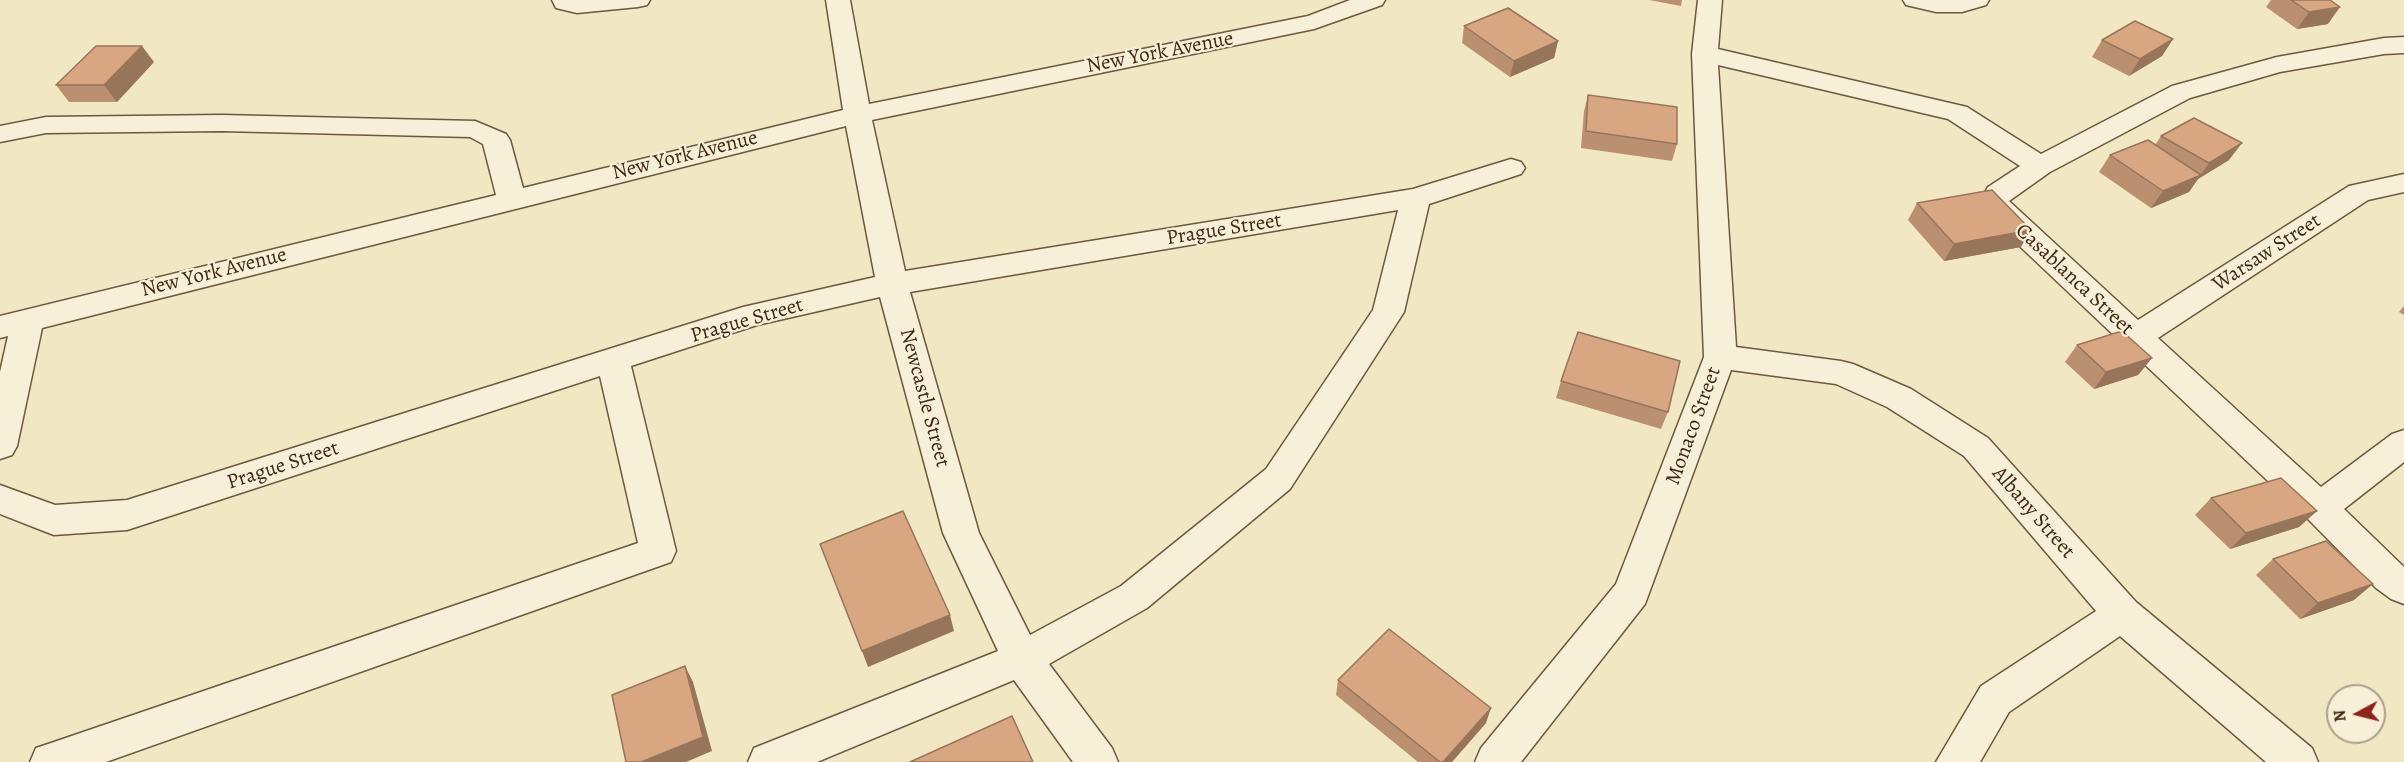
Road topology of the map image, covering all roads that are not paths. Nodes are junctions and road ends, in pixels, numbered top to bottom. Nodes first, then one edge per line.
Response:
1 (564, 0) edge
2 (638, 0) edge
3 (838, 0) edge
4 (1373, 0) edge
5 (1710, 0) edge
6 (1915, 0) edge
7 (1977, 0) edge
8 (2404, 45) edge
9 (1705, 54) junction
10 (857, 115) junction
11 (0, 134) edge
12 (2040, 166) junction
13 (1511, 168) dead end
14 (2404, 183) edge
15 (1416, 198) junction
16 (511, 199) junction
17 (892, 284) junction
18 (14, 323) edge
19 (2136, 337) junction
20 (1720, 357) junction
21 (613, 361) junction
22 (2404, 443) edge
23 (0, 446) edge
24 (0, 499) edge
25 (2320, 508) junction
26 (2404, 588) edge
27 (2122, 614) junction
28 (1022, 659) junction
29 (51, 762) edge
30 (769, 762) edge
31 (1097, 762) edge
32 (1496, 762) edge
33 (1957, 762) edge
34 (2297, 762) edge

1 - 2 street
3 - 10 street, Newcastle Street
4 - 10 street, New York Avenue
5 - 9 street, Monaco Street
6 - 7 street
8 - 12 street, Casablanca Street
9 - 12 street
9 - 20 street, Monaco Street
10 - 16 street, New York Avenue
10 - 17 street, Newcastle Street
11 - 16 street
12 - 19 street, Casablanca Street
13 - 15 street, Prague Street
14 - 19 street, Warsaw Street
15 - 17 street, Prague Street
15 - 28 street
16 - 18 street, New York Avenue
17 - 21 street, Prague Street
17 - 28 street, Newcastle Street
18 - 23 street
19 - 25 street, Casablanca Street
20 - 27 street, Albany Street
20 - 32 street, Monaco Street
21 - 24 street, Prague Street
21 - 29 street
22 - 25 street
25 - 26 street, Casablanca Street
27 - 33 street
27 - 34 street, Albany Street
28 - 30 street
28 - 31 street, Newcastle Street

